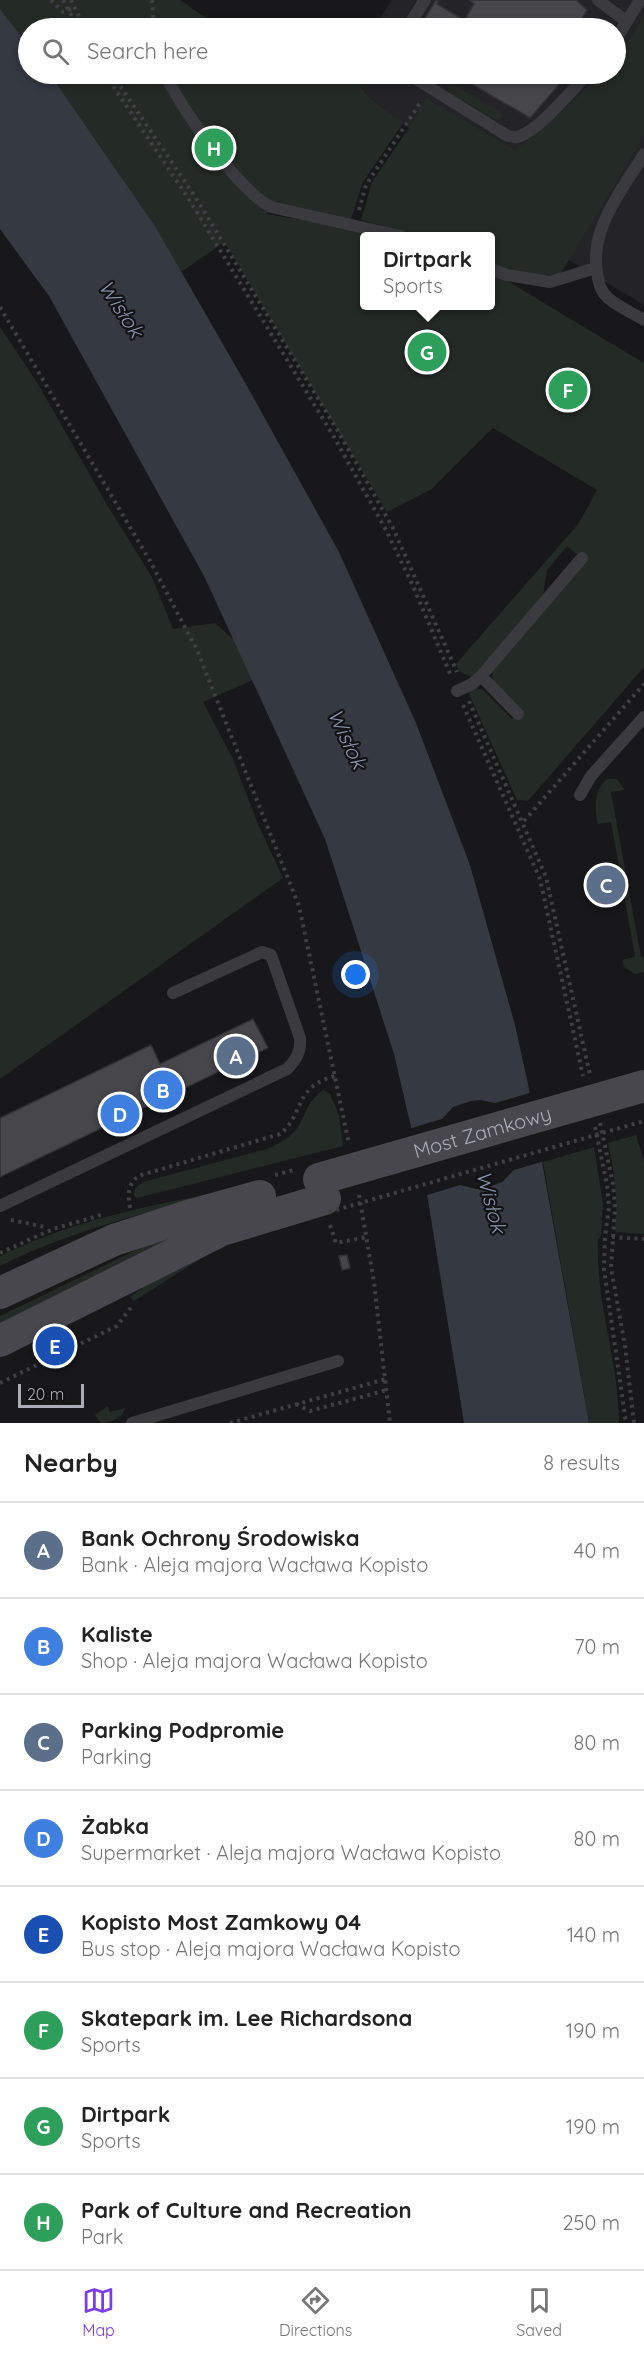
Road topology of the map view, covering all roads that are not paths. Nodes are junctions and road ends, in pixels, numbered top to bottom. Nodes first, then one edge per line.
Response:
1 (425, 0) edge
2 (598, 0) edge
3 (640, 0) edge
4 (413, 18) edge
5 (622, 18) edge
6 (626, 21) edge
7 (170, 84) edge
8 (423, 84) edge
9 (578, 84) edge
10 (644, 154) edge
11 (382, 232) edge
12 (596, 268) junction
13 (495, 271) edge
14 (644, 320) edge
15 (582, 558) dead end
16 (480, 676) junction
17 (460, 689) road end
18 (518, 714) dead end
19 (644, 717) edge
20 (580, 795) dead end
21 (173, 993) dead end
22 (644, 1086) edge
23 (644, 1107) edge
24 (326, 1204) junction
25 (0, 1206) edge
26 (0, 1293) edge
27 (0, 1341) edge
28 (338, 1361) dead end
29 (132, 1423) edge

1 - 4 lane
2 - 5 lane
3 - 6 lane
7 - 11 lane
8 - 9 lane
10 - 12 lane
12 - 13 lane
12 - 14 lane
15 - 16 lane
16 - 17 lane
16 - 18 lane
19 - 20 lane
21 - 25 lane
22 - 24 main road, Most Zamkowy, bridge
23 - 24 main road, Most Zamkowy
24 - 26 main road
24 - 27 main road
28 - 29 lane

